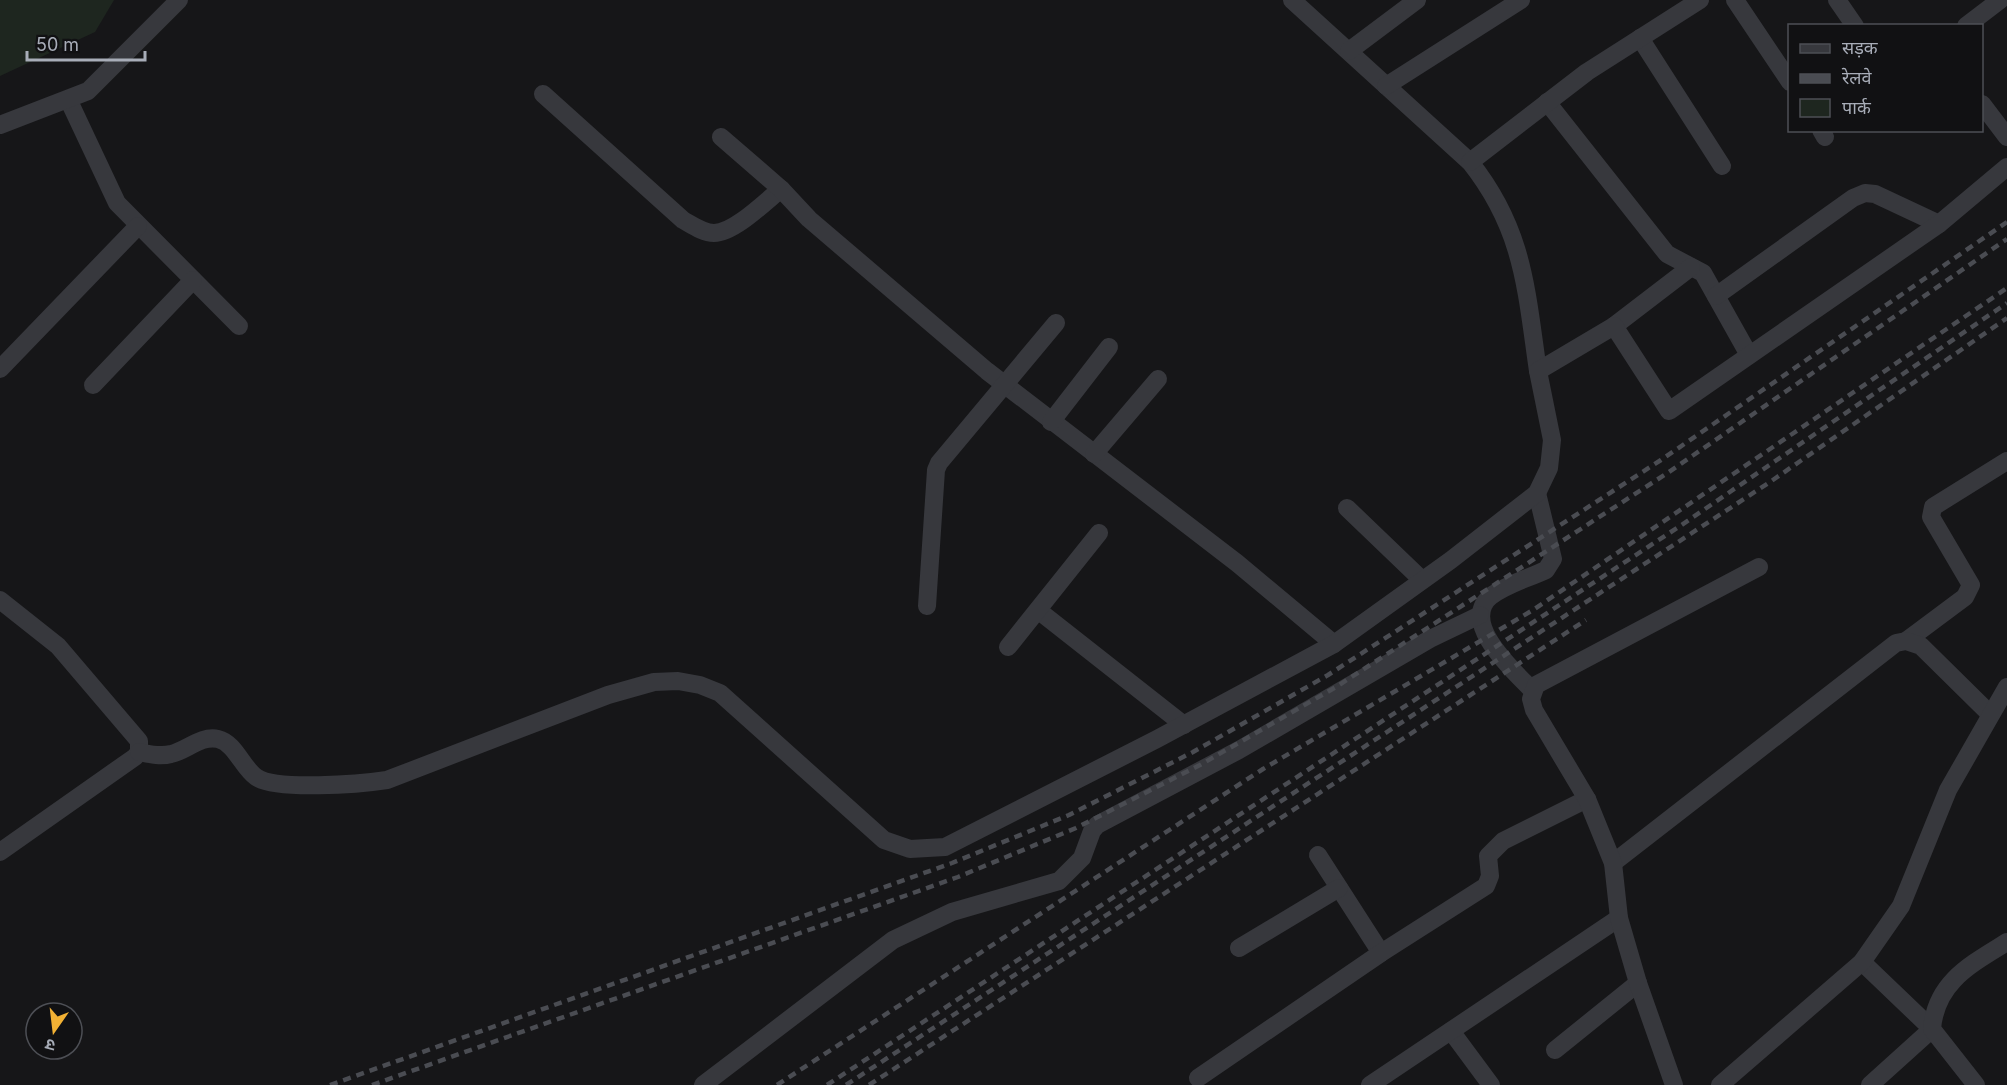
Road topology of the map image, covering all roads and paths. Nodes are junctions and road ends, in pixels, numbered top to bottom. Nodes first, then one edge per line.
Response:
1 (179, 0) edge
2 (1292, 0) edge
3 (1417, 0) edge
4 (1521, 0) edge
5 (1700, 0) edge
6 (1735, 0) edge
7 (1837, 0) edge
8 (2000, 0) edge
9 (1854, 24) edge
10 (1969, 24) edge
11 (1640, 38) junction
12 (1349, 51) junction
13 (1788, 79) edge
14 (1386, 86) junction
15 (543, 94) dead end
16 (69, 101) junction
17 (1547, 102) junction
18 (1983, 105) edge
19 (0, 125) edge
20 (721, 137) dead end
21 (2007, 137) edge
22 (1470, 162) junction
23 (1722, 166) dead end
24 (2007, 167) edge
25 (782, 189) junction
26 (1939, 224) junction
27 (138, 226) junction
28 (1691, 267) junction
29 (193, 280) junction
30 (1716, 296) junction
31 (1056, 323) dead end
32 (239, 326) dead end
33 (1614, 326) junction
34 (1109, 347) dead end
35 (1749, 356) junction
36 (0, 369) edge
37 (1538, 371) junction
38 (1158, 379) dead end
39 (93, 385) dead end
40 (1006, 386) junction
41 (1051, 422) junction
42 (1094, 454) junction
43 (2007, 461) edge
44 (1537, 493) junction
45 (1347, 508) dead end
46 (1099, 533) dead end
47 (1759, 567) dead end
48 (1422, 580) junction
49 (0, 600) edge
50 (927, 606) dead end
51 (1039, 611) junction
52 (1480, 615) junction
53 (1906, 641) junction
54 (1334, 644) junction
55 (1008, 647) dead end
56 (2007, 687) edge
57 (1533, 691) junction
58 (1990, 714) junction
59 (1184, 725) junction
60 (139, 752) junction
61 (1587, 799) junction
62 (0, 852) edge
63 (1318, 855) dead end
64 (1613, 862) junction
65 (1339, 888) junction
66 (1619, 918) junction
67 (2007, 942) edge
68 (1239, 948) dead end
69 (1381, 953) junction
70 (1862, 962) junction
71 (1638, 983) junction
72 (1932, 1029) junction
73 (1451, 1031) junction
74 (1555, 1050) dead end
75 (1198, 1078) dead end
76 (1374, 1084) edge
77 (703, 1085) edge
78 (1491, 1085) edge
79 (1674, 1085) edge
80 (1720, 1085) edge
81 (1870, 1085) edge
82 (1976, 1085) edge

1 - 16 street
2 - 12 street
3 - 12 street
4 - 14 street
5 - 11 street
6 - 13 street
7 - 9 street
8 - 10 street
11 - 17 street
11 - 23 street
12 - 14 street
14 - 22 street
15 - 25 street
16 - 19 street
16 - 27 street
17 - 22 street
17 - 28 street
18 - 21 street
20 - 25 street
22 - 37 street
24 - 26 street
25 - 40 street
26 - 30 street
26 - 35 street
27 - 29 street
27 - 36 street
28 - 30 street
28 - 33 street
29 - 32 street
29 - 39 street
30 - 35 street
31 - 40 street
33 - 35 street
33 - 37 street
34 - 41 street
37 - 44 street
38 - 42 street
40 - 41 street
40 - 50 street
41 - 42 street
42 - 54 street
43 - 53 street
44 - 48 street
44 - 52 street
45 - 48 street
46 - 51 street
47 - 57 street
48 - 54 street
49 - 60 street
51 - 55 street
51 - 59 street
52 - 57 street
52 - 77 street
53 - 58 street
53 - 64 street
54 - 59 street
56 - 58 street
57 - 61 street
58 - 70 street
59 - 60 street
60 - 62 street
61 - 64 street
61 - 69 street
63 - 65 street
64 - 66 street
65 - 68 street
65 - 69 street
66 - 71 street
66 - 73 street
67 - 72 street
69 - 75 street
70 - 72 street
70 - 80 street
71 - 74 street
71 - 79 street
72 - 81 street
72 - 82 street
73 - 76 street
73 - 78 street

